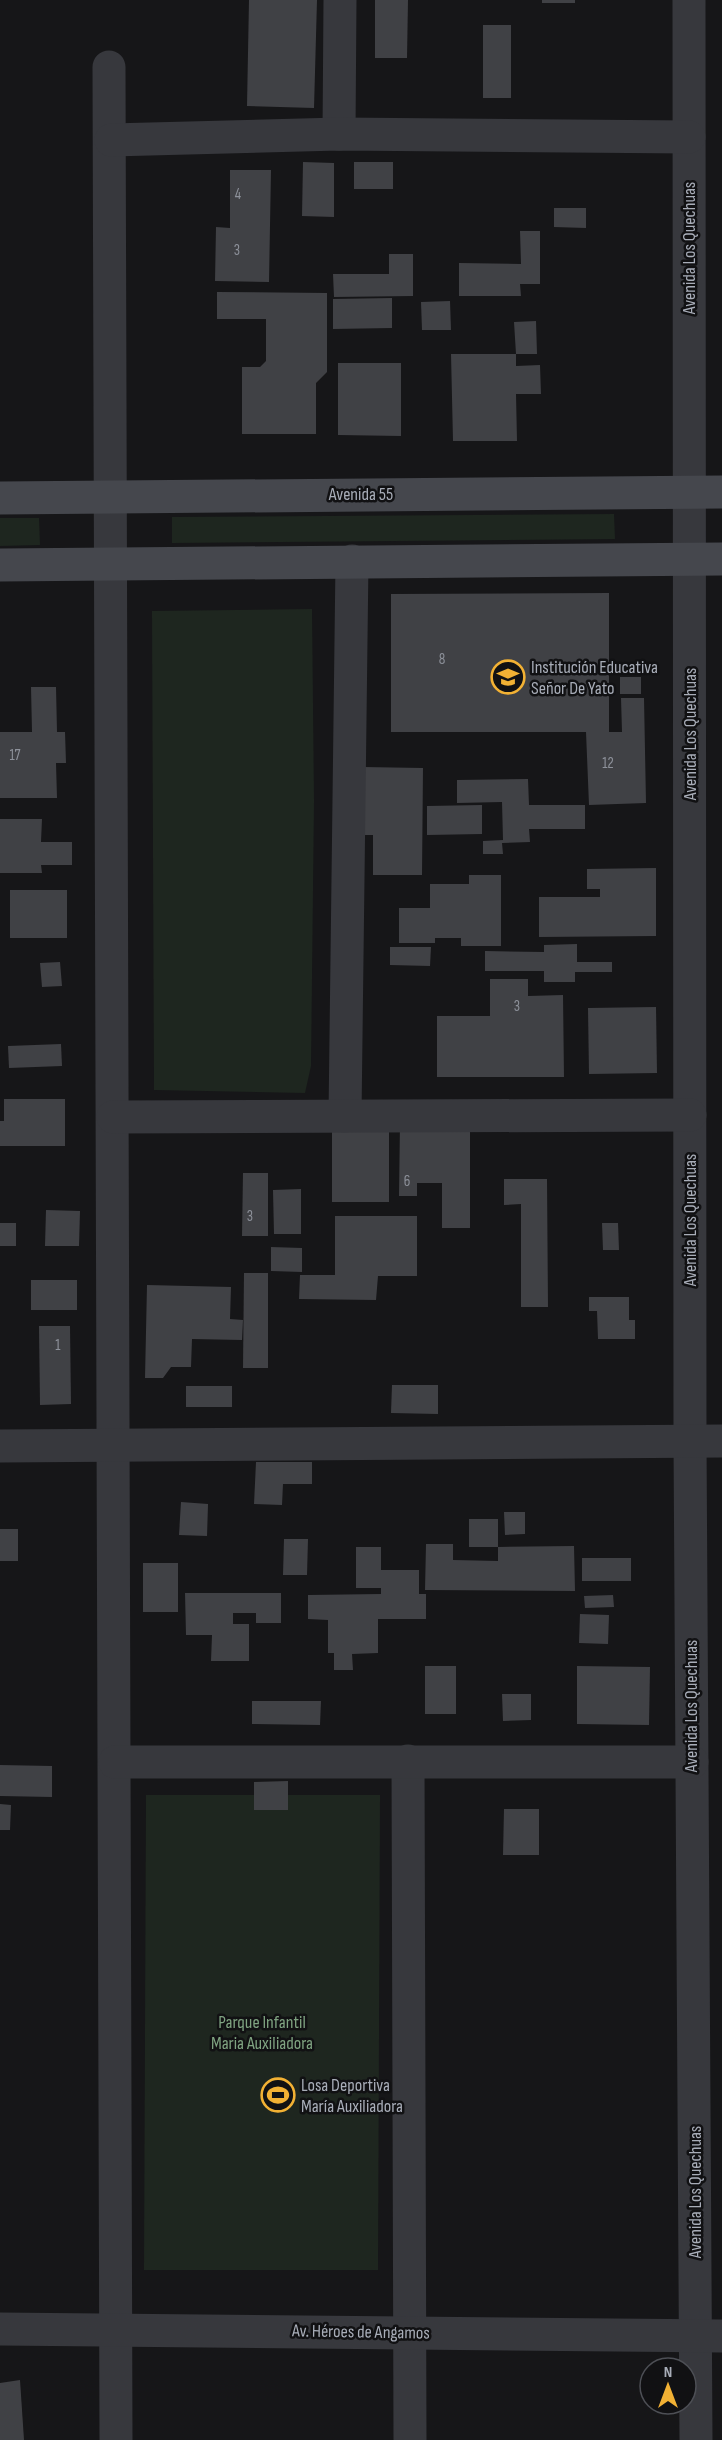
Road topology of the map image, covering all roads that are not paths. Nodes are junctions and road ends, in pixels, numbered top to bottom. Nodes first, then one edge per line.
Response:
1 (340, 0) edge
2 (689, 0) edge
3 (109, 67) dead end
4 (339, 134) junction
5 (689, 136) junction
6 (111, 140) junction
7 (688, 492) junction
8 (722, 492) edge
9 (111, 496) junction
10 (0, 498) edge
11 (706, 559) edge
12 (352, 561) junction
13 (112, 563) junction
14 (0, 565) edge
15 (690, 1115) junction
16 (345, 1116) junction
17 (113, 1117) junction
18 (690, 1440) junction
19 (722, 1441) edge
20 (0, 1446) edge
21 (112, 1447) junction
22 (408, 1761) junction
23 (115, 1762) junction
24 (692, 1762) junction
25 (0, 2329) edge
26 (115, 2329) junction
27 (409, 2333) junction
28 (709, 2336) edge
29 (116, 2440) edge
30 (410, 2440) edge
31 (696, 2440) edge

1 - 4 street
2 - 5 street, Avenida Los Quechuas
3 - 6 street
4 - 5 street
4 - 6 street
5 - 7 street, Avenida Los Quechuas
6 - 9 street
7 - 8 street, Avenida 55
7 - 9 street, Avenida 55
7 - 11 street, Avenida Los Quechuas
9 - 10 street, Avenida 55
9 - 13 street
11 - 12 street
11 - 15 street, Avenida Los Quechuas
12 - 13 street
12 - 16 street
13 - 14 street
13 - 17 street
15 - 16 street
15 - 18 street, Avenida Los Quechuas
16 - 17 street
17 - 21 street
18 - 19 street
18 - 21 street
18 - 24 street, Avenida Los Quechuas
20 - 21 street
21 - 23 street
22 - 23 street
22 - 24 street
22 - 27 street
23 - 26 street
24 - 28 street, Avenida Los Quechuas
25 - 26 street, Av. Héroes de Angamos
26 - 27 street, Av. Héroes de Angamos
26 - 29 street
27 - 28 street, Av. Héroes de Angamos
27 - 30 street
28 - 31 street, Avenida Los Quechuas

